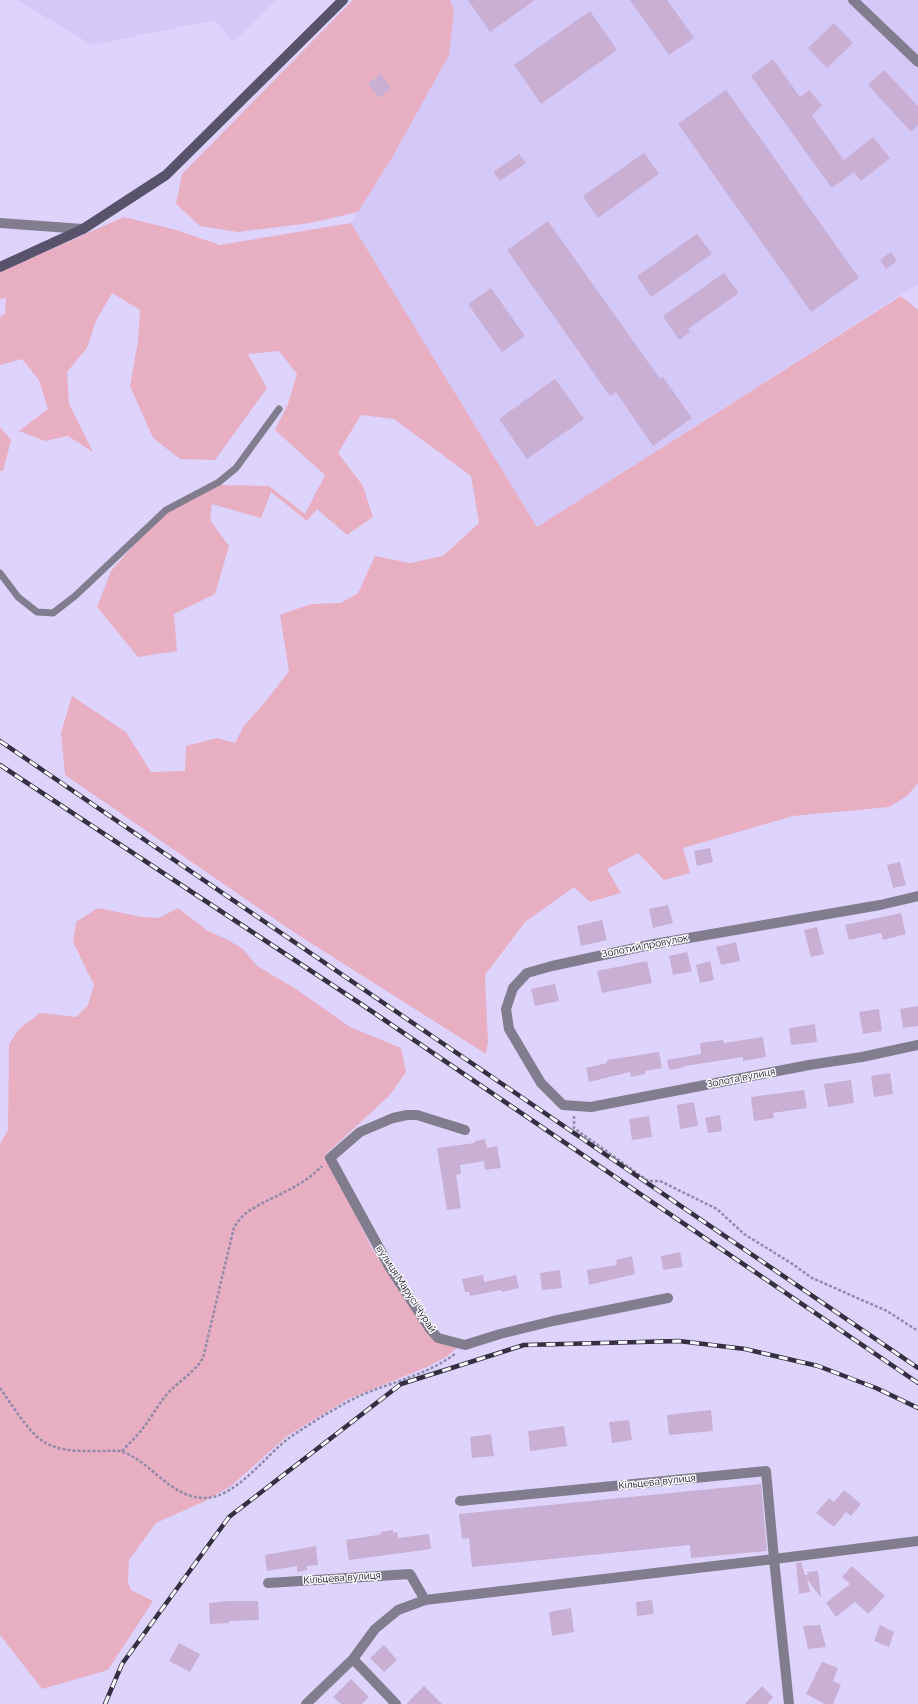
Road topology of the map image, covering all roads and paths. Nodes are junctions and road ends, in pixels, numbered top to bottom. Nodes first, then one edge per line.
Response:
1 (343, 0) edge
2 (853, 0) edge
3 (918, 62) edge
4 (0, 223) edge
5 (83, 230) junction
6 (0, 267) edge
7 (279, 409) dead end
8 (0, 573) edge
9 (918, 896) edge
10 (918, 1045) edge
11 (563, 1105) joint
12 (575, 1106) junction
13 (465, 1130) dead end
14 (330, 1158) junction
15 (668, 1298) dead end
16 (918, 1331) edge
17 (465, 1346) junction
18 (0, 1388) edge
19 (122, 1451) junction
20 (460, 1501) dead end
21 (918, 1541) edge
22 (774, 1559) junction
23 (268, 1583) dead end
24 (425, 1600) junction
25 (353, 1659) junction
26 (306, 1704) edge
27 (396, 1704) edge
28 (789, 1704) edge

1 - 5 main road
2 - 3 street
4 - 5 street
5 - 6 main road
7 - 8 lane
9 - 11 street, Золотий провулок
10 - 12 street, Золота вулиця
11 - 12 street, Золота вулиця
12 - 16 path
13 - 14 street
14 - 17 street, вулиця Марусі Чурай
14 - 19 path
15 - 17 street
17 - 19 path
18 - 19 path
20 - 22 street, Кільцева вулиця
21 - 22 street
22 - 24 street
22 - 28 street, Кільцева вулиця
23 - 24 street, Кільцева вулиця
24 - 25 street
25 - 26 street
25 - 27 street

